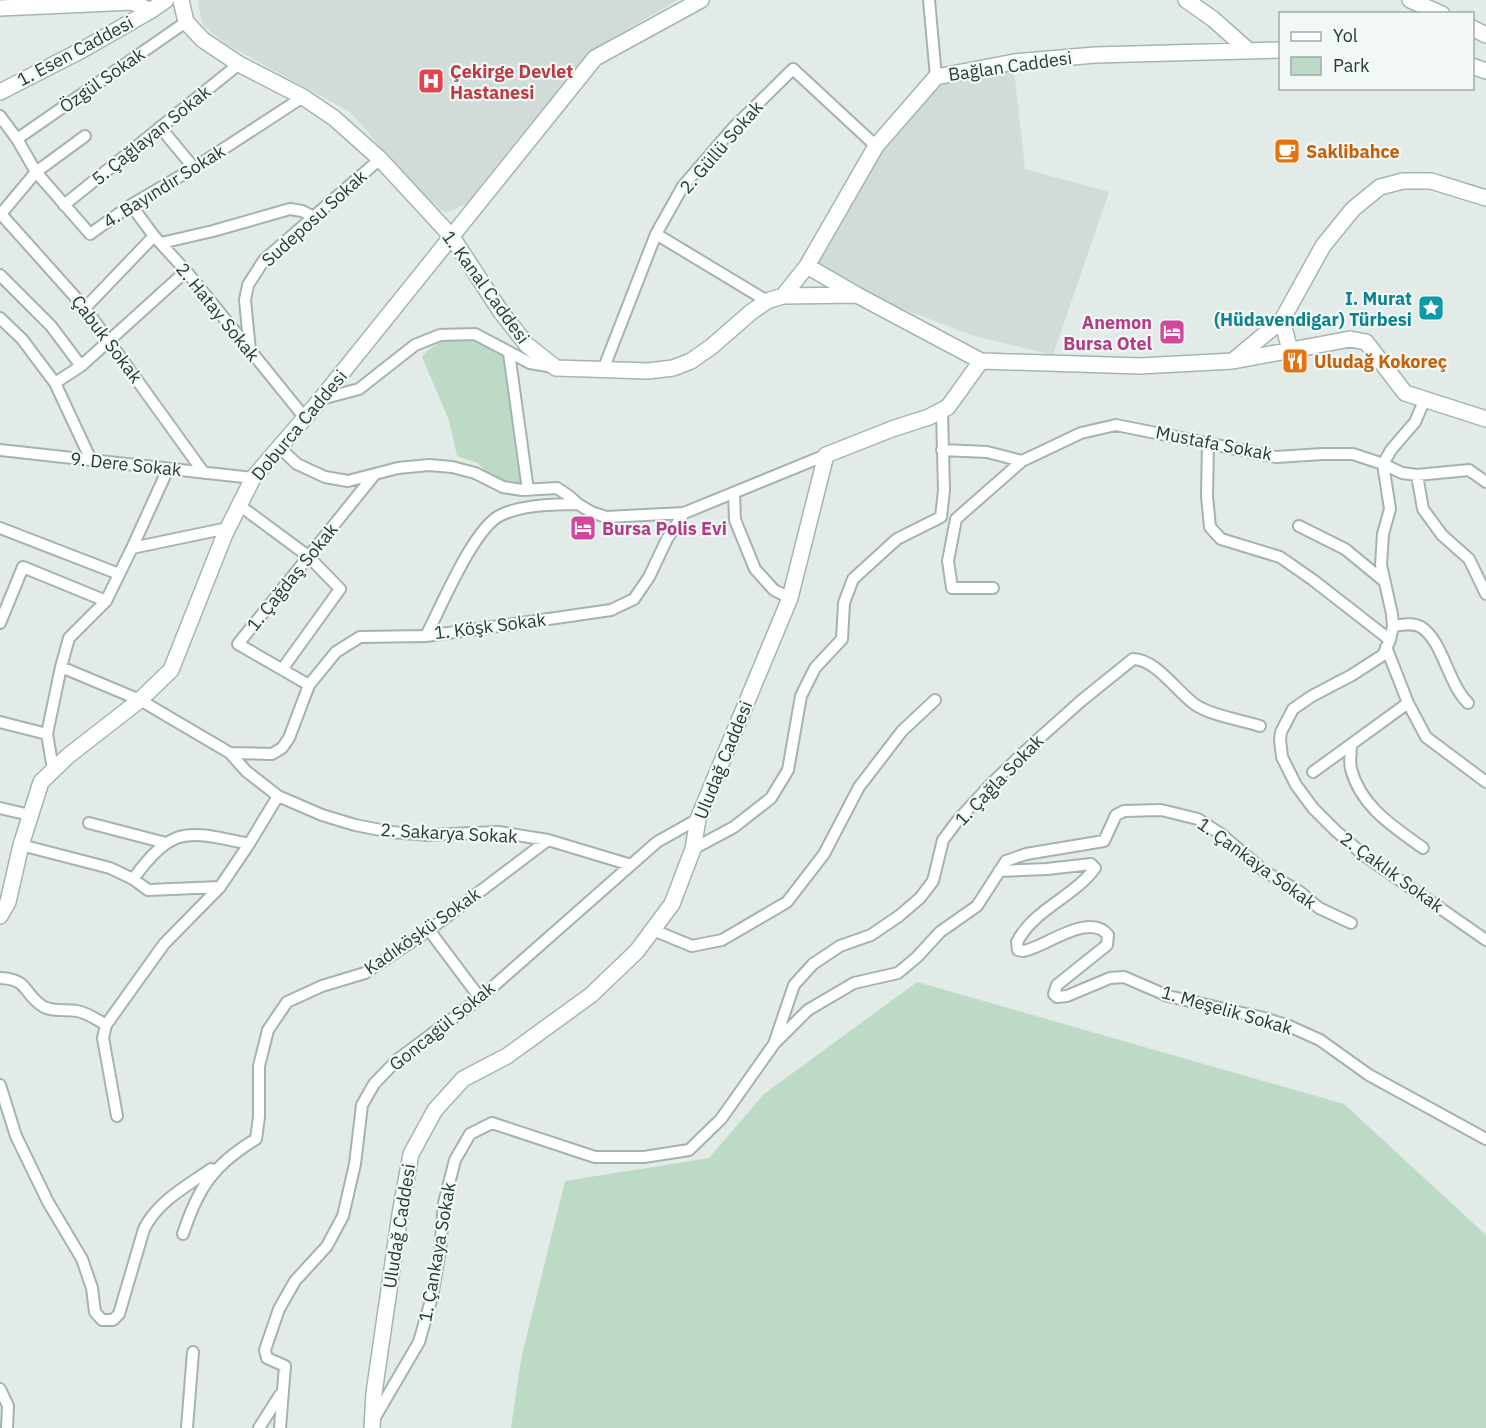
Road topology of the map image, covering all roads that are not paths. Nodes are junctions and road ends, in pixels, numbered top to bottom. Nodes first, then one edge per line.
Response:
1 (181, 0) edge
2 (701, 0) edge
3 (929, 0) edge
4 (1186, 0) edge
5 (1410, 0) edge
6 (165, 1) edge
7 (48, 3) edge
8 (1, 5) edge
9 (150, 11) junction
10 (1437, 12) edge
11 (186, 22) junction
12 (1279, 50) edge
13 (1250, 51) junction
14 (239, 64) junction
15 (936, 77) junction
16 (0, 92) edge
17 (303, 97) junction
18 (0, 116) edge
19 (160, 127) junction
20 (85, 136) dead end
21 (17, 139) junction
22 (876, 146) junction
23 (380, 159) junction
24 (194, 168) junction
25 (36, 172) junction
26 (1486, 198) edge
27 (64, 205) junction
28 (131, 205) junction
29 (0, 214) edge
30 (314, 217) junction
31 (656, 234) junction
32 (452, 237) junction
33 (157, 239) junction
34 (807, 266) junction
35 (186, 271) junction
36 (0, 275) edge
37 (857, 295) junction
38 (783, 296) junction
39 (767, 302) junction
40 (85, 308) junction
41 (0, 318) edge
42 (1282, 320) junction
43 (110, 341) junction
44 (1290, 350) junction
45 (250, 351) junction
46 (509, 353) junction
47 (981, 361) junction
48 (1233, 361) junction
49 (81, 366) junction
50 (556, 368) junction
51 (603, 370) junction
52 (55, 383) junction
53 (321, 399) junction
54 (1425, 399) junction
55 (942, 411) junction
56 (305, 418) junction
57 (1486, 419) edge
58 (1208, 443) junction
59 (280, 448) junction
60 (0, 450) edge
61 (942, 450) junction
62 (826, 456) junction
63 (90, 460) junction
64 (1022, 461) junction
65 (1383, 464) junction
66 (168, 469) junction
67 (204, 473) junction
68 (375, 474) junction
69 (1417, 475) junction
70 (253, 478) junction
71 (1486, 482) edge
72 (528, 490) junction
73 (734, 493) junction
74 (578, 504) junction
75 (239, 505) junction
76 (684, 513) junction
77 (941, 517) junction
78 (956, 519) junction
79 (1299, 526) dead end
80 (0, 528) edge
81 (228, 528) junction
82 (132, 548) junction
83 (308, 556) junction
84 (119, 574) junction
85 (1384, 581) junction
86 (993, 588) dead end
87 (1486, 594) edge
88 (790, 598) junction
89 (106, 601) junction
90 (0, 623) edge
91 (1393, 626) junction
92 (426, 636) junction
93 (1388, 643) junction
94 (61, 667) junction
95 (283, 668) junction
96 (309, 685) junction
97 (140, 700) junction
98 (935, 700) dead end
99 (1408, 703) junction
100 (1468, 703) dead end
101 (0, 722) edge
102 (1260, 726) dead end
103 (47, 734) junction
104 (1351, 745) junction
105 (230, 753) junction
106 (53, 769) junction
107 (1313, 772) dead end
108 (1486, 782) edge
109 (278, 796) junction
110 (0, 808) edge
111 (30, 814) junction
112 (698, 819) junction
113 (89, 823) dead end
114 (548, 840) junction
115 (166, 843) junction
116 (249, 844) junction
117 (21, 845) junction
118 (1424, 848) dead end
119 (693, 849) junction
120 (631, 865) junction
121 (999, 871) junction
122 (133, 879) junction
123 (220, 887) junction
124 (0, 916) edge
125 (1351, 924) dead end
126 (429, 930) junction
127 (653, 930) junction
128 (1486, 940) edge
129 (0, 978) edge
130 (480, 998) junction
131 (106, 1025) junction
132 (774, 1044) junction
133 (0, 1085) edge
134 (117, 1116) dead end
135 (1486, 1139) edge
136 (220, 1166) junction
137 (183, 1234) dead end
138 (193, 1352) dead end
139 (0, 1389) edge
140 (282, 1392) junction
141 (372, 1425) edge
142 (7, 1428) edge
143 (187, 1428) edge
144 (259, 1428) edge
145 (280, 1428) edge

1 - 11 main road
2 - 32 main road, Doburca Caddesi
3 - 15 street
4 - 13 main road
5 - 10 main road
6 - 9 main road
6 - 11 main road, 1. Kanal Caddesi
7 - 8 main road
7 - 9 main road
9 - 16 main road, 1. Esen Caddesi
11 - 14 main road, 1. Kanal Caddesi
11 - 21 street, Özgül Sokak
12 - 13 main road, Bağlan Caddesi
13 - 15 main road, Bağlan Caddesi
14 - 17 main road, 1. Kanal Caddesi
14 - 19 street, 5. Çağlayan Sokak
15 - 22 main road, Bağlan Caddesi
17 - 23 main road, 1. Kanal Caddesi
17 - 24 street, 4. Bayındır Sokak
18 - 21 street, 4. Bayındır Sokak
19 - 24 street
19 - 27 street, 5. Çağlayan Sokak
20 - 25 street
21 - 25 street, 4. Bayındır Sokak
22 - 31 street, 2. Güllü Sokak
22 - 34 main road, Bağlan Caddesi
23 - 30 street, Sudeposu Sokak
23 - 32 main road, 1. Kanal Caddesi
24 - 28 street, 4. Bayındır Sokak
25 - 27 street, 4. Bayındır Sokak
25 - 29 street
26 - 42 main road
27 - 28 street, 4. Bayındır Sokak
28 - 33 street, 2. Hatay Sokak
29 - 40 street, Çabuk Sokak
30 - 33 street
30 - 45 street, Sudeposu Sokak
31 - 39 street
31 - 51 street, 2. Güllü Sokak
32 - 50 main road, 1. Kanal Caddesi
32 - 53 main road, Doburca Caddesi
33 - 35 street, 2. Hatay Sokak
33 - 40 street
34 - 37 main road
34 - 38 main road, Bağlan Caddesi
35 - 43 street
35 - 45 street, 2. Hatay Sokak
36 - 49 street
37 - 38 main road
37 - 47 main road
38 - 39 main road
39 - 51 main road
40 - 43 street, Çabuk Sokak
41 - 52 street
42 - 44 main road
42 - 48 main road
43 - 49 street
43 - 67 street, Çabuk Sokak
44 - 48 main road
44 - 54 main road
45 - 56 street, 2. Hatay Sokak
46 - 50 street
46 - 53 street
46 - 72 street
47 - 48 main road
47 - 55 main road
49 - 52 street
50 - 51 main road
52 - 63 street
53 - 56 main road, Doburca Caddesi
54 - 57 main road
54 - 65 street
55 - 61 street
55 - 62 main road
56 - 59 main road, Doburca Caddesi
58 - 64 street, Mustafa Sokak
58 - 65 street, Mustafa Sokak
58 - 93 street
59 - 68 street
59 - 70 main road, Doburca Caddesi
60 - 63 street, 9. Dere Sokak
61 - 64 street
61 - 77 street
62 - 73 street
62 - 88 main road, Uludağ Caddesi
63 - 66 street, 9. Dere Sokak
64 - 78 street, Mustafa Sokak
65 - 69 street, Mustafa Sokak
65 - 85 street
66 - 67 street, 9. Dere Sokak
66 - 82 street
67 - 70 street, 9. Dere Sokak
68 - 72 street
68 - 83 street, 1. Çağdaş Sokak
69 - 71 street, Mustafa Sokak
69 - 87 street
70 - 75 main road, Doburca Caddesi
72 - 74 street
73 - 76 street
73 - 88 street
74 - 76 street
74 - 92 street, 1. Köşk Sokak
75 - 81 main road, Doburca Caddesi
75 - 83 street
76 - 92 street, 1. Köşk Sokak
77 - 78 street
77 - 119 street
78 - 86 street
79 - 85 street
80 - 84 street
81 - 82 street
81 - 97 main road, Doburca Caddesi
82 - 84 street
83 - 95 street
83 - 95 street, 1. Çağdaş Sokak
84 - 89 street
85 - 91 street
88 - 112 main road, Uludağ Caddesi
89 - 90 street
89 - 94 street
91 - 93 street
91 - 100 street
92 - 96 street
93 - 99 street
93 - 128 street, 2. Çaklık Sokak
94 - 97 street
94 - 103 street
95 - 96 street, 1. Çağdaş Sokak
96 - 105 street
97 - 105 street
97 - 106 main road, Doburca Caddesi
98 - 127 street
99 - 104 street
99 - 108 street
101 - 103 street
102 - 132 street, 1. Çağla Sokak
103 - 106 street
104 - 107 street
104 - 118 street
105 - 109 street, 2. Sakarya Sokak
106 - 111 main road, Doburca Caddesi
109 - 114 street, 2. Sakarya Sokak
109 - 116 street
110 - 111 street
111 - 117 main road, Doburca Caddesi
112 - 119 main road, Uludağ Caddesi
112 - 120 street, Goncagül Sokak
113 - 115 street
114 - 120 street
114 - 126 street, Kadıköşkü Sokak
115 - 116 street
115 - 122 street
116 - 123 street
117 - 122 street
117 - 124 main road, Doburca Caddesi
119 - 127 main road, Uludağ Caddesi
120 - 130 street, Goncagül Sokak
121 - 125 street, 1. Çankaya Sokak
121 - 132 street, 1. Çankaya Sokak
121 - 135 street, 1. Meşelik Sokak
122 - 123 street
123 - 131 street
126 - 130 street
126 - 136 street, Kadıköşkü Sokak
127 - 141 main road, Uludağ Caddesi
129 - 131 street
130 - 140 street, Goncagül Sokak
131 - 134 street
132 - 141 street, 1. Çankaya Sokak
133 - 136 street
136 - 137 street, Kadıköşkü Sokak
138 - 143 street
139 - 142 street
140 - 144 street
140 - 145 street, Goncagül Sokak

